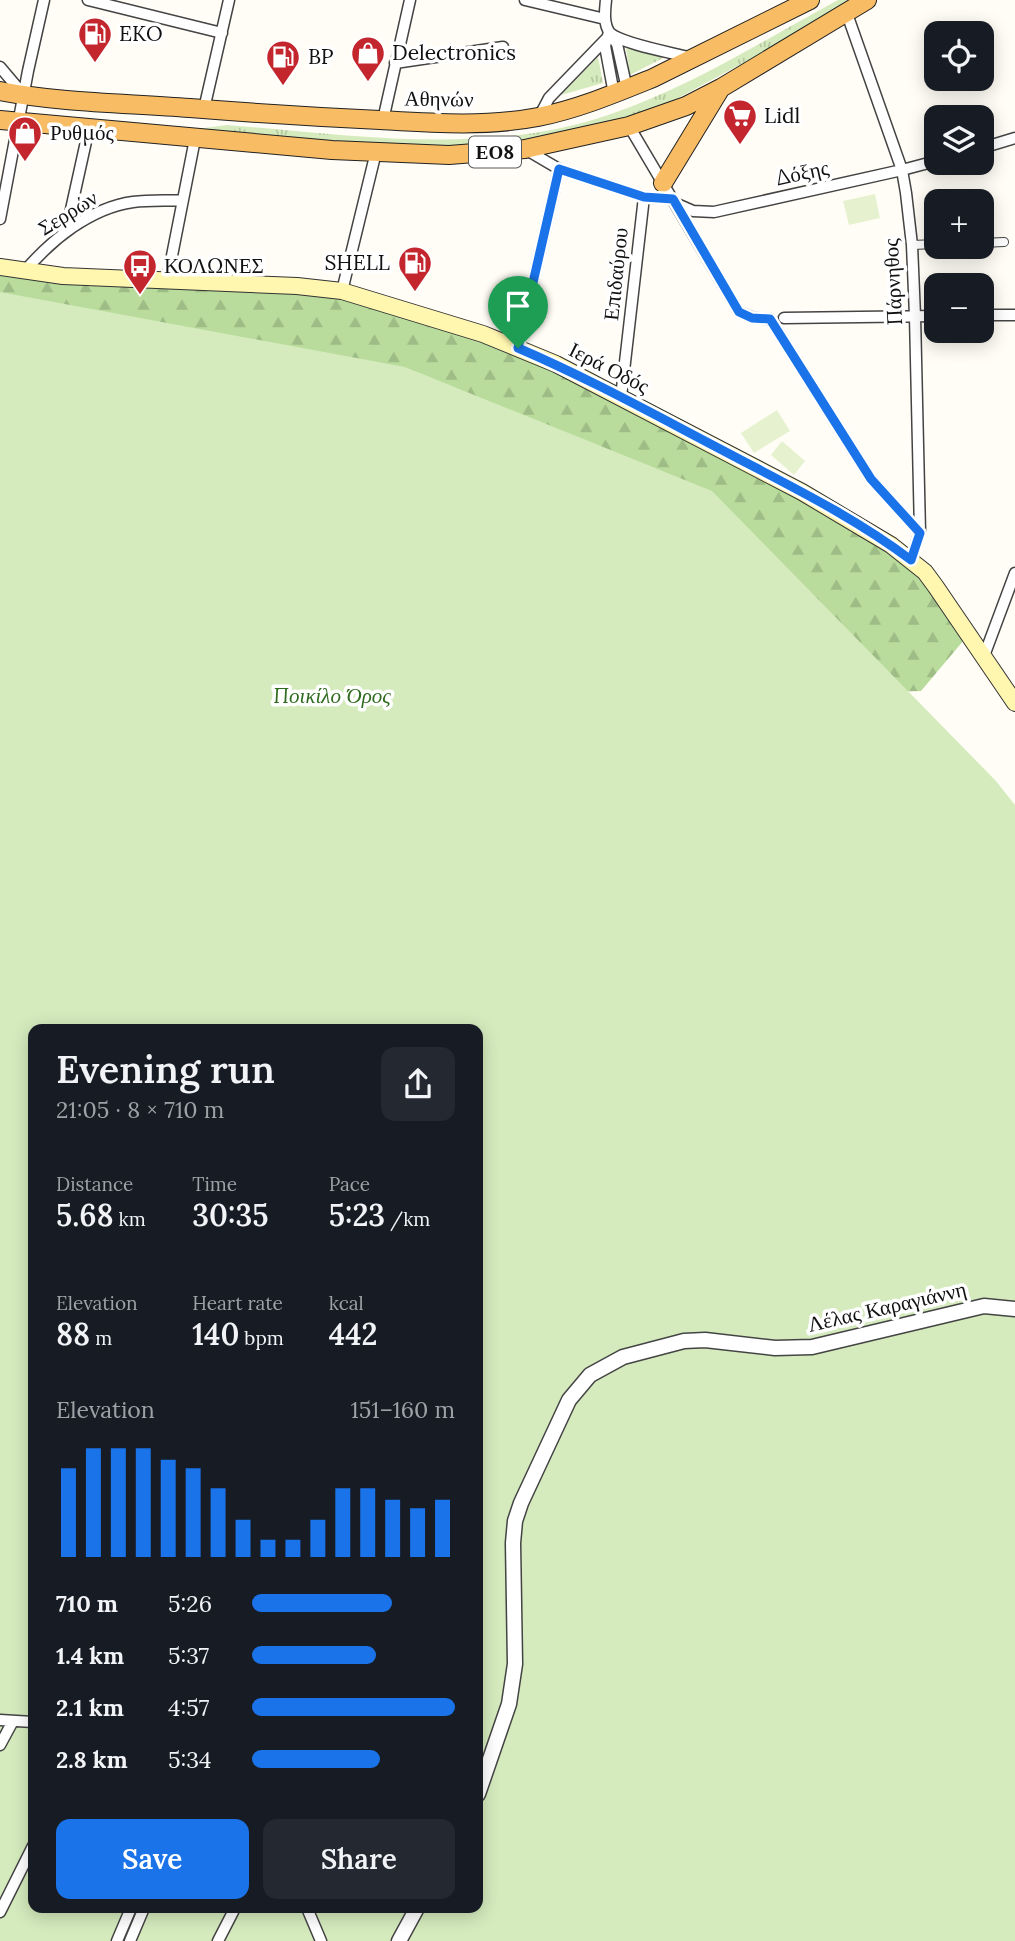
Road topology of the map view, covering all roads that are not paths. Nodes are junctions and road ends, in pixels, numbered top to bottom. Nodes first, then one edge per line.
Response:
1 (44, 0) edge
2 (88, 0) edge
3 (229, 0) edge
4 (410, 0) edge
5 (524, 0) edge
6 (606, 0) edge
7 (810, 0) edge
8 (867, 0) edge
9 (846, 11) junction
10 (605, 19) junction
11 (222, 33) junction
12 (608, 36) junction
13 (503, 47) dead end
14 (694, 58) junction
15 (395, 63) junction
16 (0, 67) edge
17 (721, 88) junction
18 (0, 91) edge
19 (620, 91) junction
20 (24, 95) junction
21 (204, 109) junction
22 (539, 117) junction
23 (0, 120) edge
24 (383, 120) junction
25 (20, 122) junction
26 (629, 126) junction
27 (89, 128) junction
28 (1015, 138) edge
29 (195, 139) junction
30 (994, 144) edge
31 (525, 149) junction
32 (376, 152) junction
33 (924, 164) edge
34 (559, 169) junction
35 (902, 170) junction
36 (671, 196) junction
37 (644, 197) junction
38 (183, 200) junction
39 (0, 219) edge
40 (66, 232) junction
41 (994, 242) edge
42 (1004, 242) dead end
43 (924, 244) edge
44 (912, 245) junction
45 (0, 267) edge
46 (24, 272) junction
47 (167, 281) junction
48 (342, 291) junction
49 (1015, 314) edge
50 (994, 315) edge
51 (915, 316) junction
52 (924, 316) edge
53 (784, 318) dead end
54 (518, 348) junction
55 (621, 397) junction
56 (871, 479) joint
57 (920, 533) junction
58 (911, 560) junction
59 (1015, 573) edge
60 (984, 656) junction
61 (1015, 703) edge
62 (1015, 1309) edge
63 (0, 1720) edge
64 (13, 1721) junction
65 (28, 1721) edge
66 (0, 1745) edge
67 (483, 1779) edge
68 (28, 1856) edge
69 (0, 1912) edge
70 (129, 1913) edge
71 (142, 1913) edge
72 (232, 1913) edge
73 (309, 1913) edge
74 (414, 1913) edge
75 (318, 1938) edge
76 (117, 1941) edge
77 (130, 1941) edge
78 (218, 1941) edge
79 (400, 1941) edge

1 - 20 street
2 - 11 street
3 - 11 street
4 - 15 street
5 - 10 street
6 - 10 street
7 - 14 highway, Αθηνών / ΕΟ8
8 - 9 highway, ΕΟ8
9 - 17 highway, ΕΟ8
9 - 35 street, Πάρνηθος
10 - 12 street
11 - 21 street
12 - 14 street
12 - 19 street
12 - 22 street
13 - 15 street
14 - 19 highway, Αθηνών / ΕΟ8
15 - 24 street
16 - 20 street
17 - 26 highway, ΕΟ8
17 - 36 highway
18 - 20 highway, Αθηνών / ΕΟ8
19 - 22 highway, Αθηνών / ΕΟ8
20 - 21 highway, Αθηνών / ΕΟ8
20 - 25 street
21 - 24 highway, Αθηνών / ΕΟ8
22 - 24 highway, Αθηνών / ΕΟ8
23 - 25 highway, ΕΟ8
25 - 27 highway, ΕΟ8
25 - 39 street
26 - 31 highway, ΕΟ8
26 - 36 street
27 - 29 highway, ΕΟ8
27 - 40 street
28 - 30 street
29 - 32 highway, ΕΟ8
29 - 38 street
31 - 32 highway, ΕΟ8
31 - 34 street
32 - 48 street
33 - 35 street, Δόξης
34 - 37 street
34 - 54 street
35 - 36 street, Δόξης
35 - 44 street, Πάρνηθος
36 - 37 street
36 - 56 street
37 - 55 street, Επιδαύρου
38 - 40 street, Σερρών
38 - 47 street
40 - 46 street, Σερρών
41 - 42 street
43 - 44 street
44 - 51 street, Πάρνηθος
45 - 46 main road, Ιερά Οδός
46 - 47 main road, Ιερά Οδός
47 - 48 main road, Ιερά Οδός
48 - 54 main road, Ιερά Οδός
49 - 50 street
51 - 52 street
51 - 53 street
51 - 57 street, Πάρνηθος
54 - 55 main road, Ιερά Οδός
55 - 58 main road, Ιερά Οδός
56 - 57 street
57 - 58 street, Πάρνηθος
58 - 60 main road, Ιερά Οδός
59 - 60 street
60 - 61 main road, Ιερά Οδός
62 - 67 street, Λέλας Καραγιάννη
63 - 64 street
64 - 65 street
64 - 66 street
68 - 69 street
70 - 76 street
71 - 77 street
72 - 78 street
73 - 75 street
74 - 79 street

